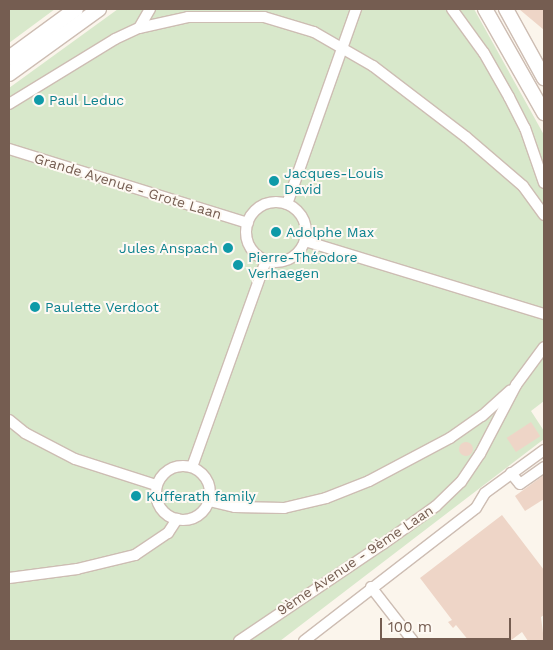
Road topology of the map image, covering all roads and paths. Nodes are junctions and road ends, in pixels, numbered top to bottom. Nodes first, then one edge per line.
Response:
1 (76, 9) edge
2 (99, 9) edge
3 (150, 9) edge
4 (356, 9) edge
5 (452, 9) edge
6 (485, 9) edge
7 (506, 9) edge
8 (139, 28) junction
9 (342, 47) junction
10 (9, 58) edge
11 (9, 74) edge
12 (544, 78) edge
13 (9, 104) edge
14 (544, 113) edge
15 (9, 149) edge
16 (544, 183) edge
17 (287, 204) junction
18 (544, 215) edge
19 (248, 223) junction
20 (305, 241) junction
21 (266, 260) junction
22 (544, 314) edge
23 (544, 347) edge
24 (516, 385) junction
25 (9, 420) edge
26 (544, 450) edge
27 (192, 467) junction
28 (544, 468) edge
29 (511, 474) junction
30 (156, 485) junction
31 (209, 501) junction
32 (177, 519) junction
33 (9, 578) edge
34 (371, 587) junction
35 (239, 641) edge
36 (304, 641) edge
37 (413, 641) edge

1 - 10 main road
2 - 11 main road
3 - 8 street
4 - 9 street
5 - 16 street
6 - 14 main road
7 - 12 main road
8 - 9 street
8 - 13 street
9 - 17 street
9 - 18 street
15 - 19 street, Grande Avenue - Grote Laan
17 - 19 street
17 - 20 street
19 - 21 street
20 - 21 street
20 - 22 street
21 - 27 street
23 - 24 street, 9ème Avenue - 9ème Laan
24 - 31 street
24 - 35 street, 9ème Avenue - 9ème Laan
25 - 30 street
26 - 29 street
27 - 30 street
27 - 31 street
28 - 29 street
29 - 34 street
30 - 32 street
31 - 32 street
32 - 33 street
34 - 36 street
34 - 37 street

